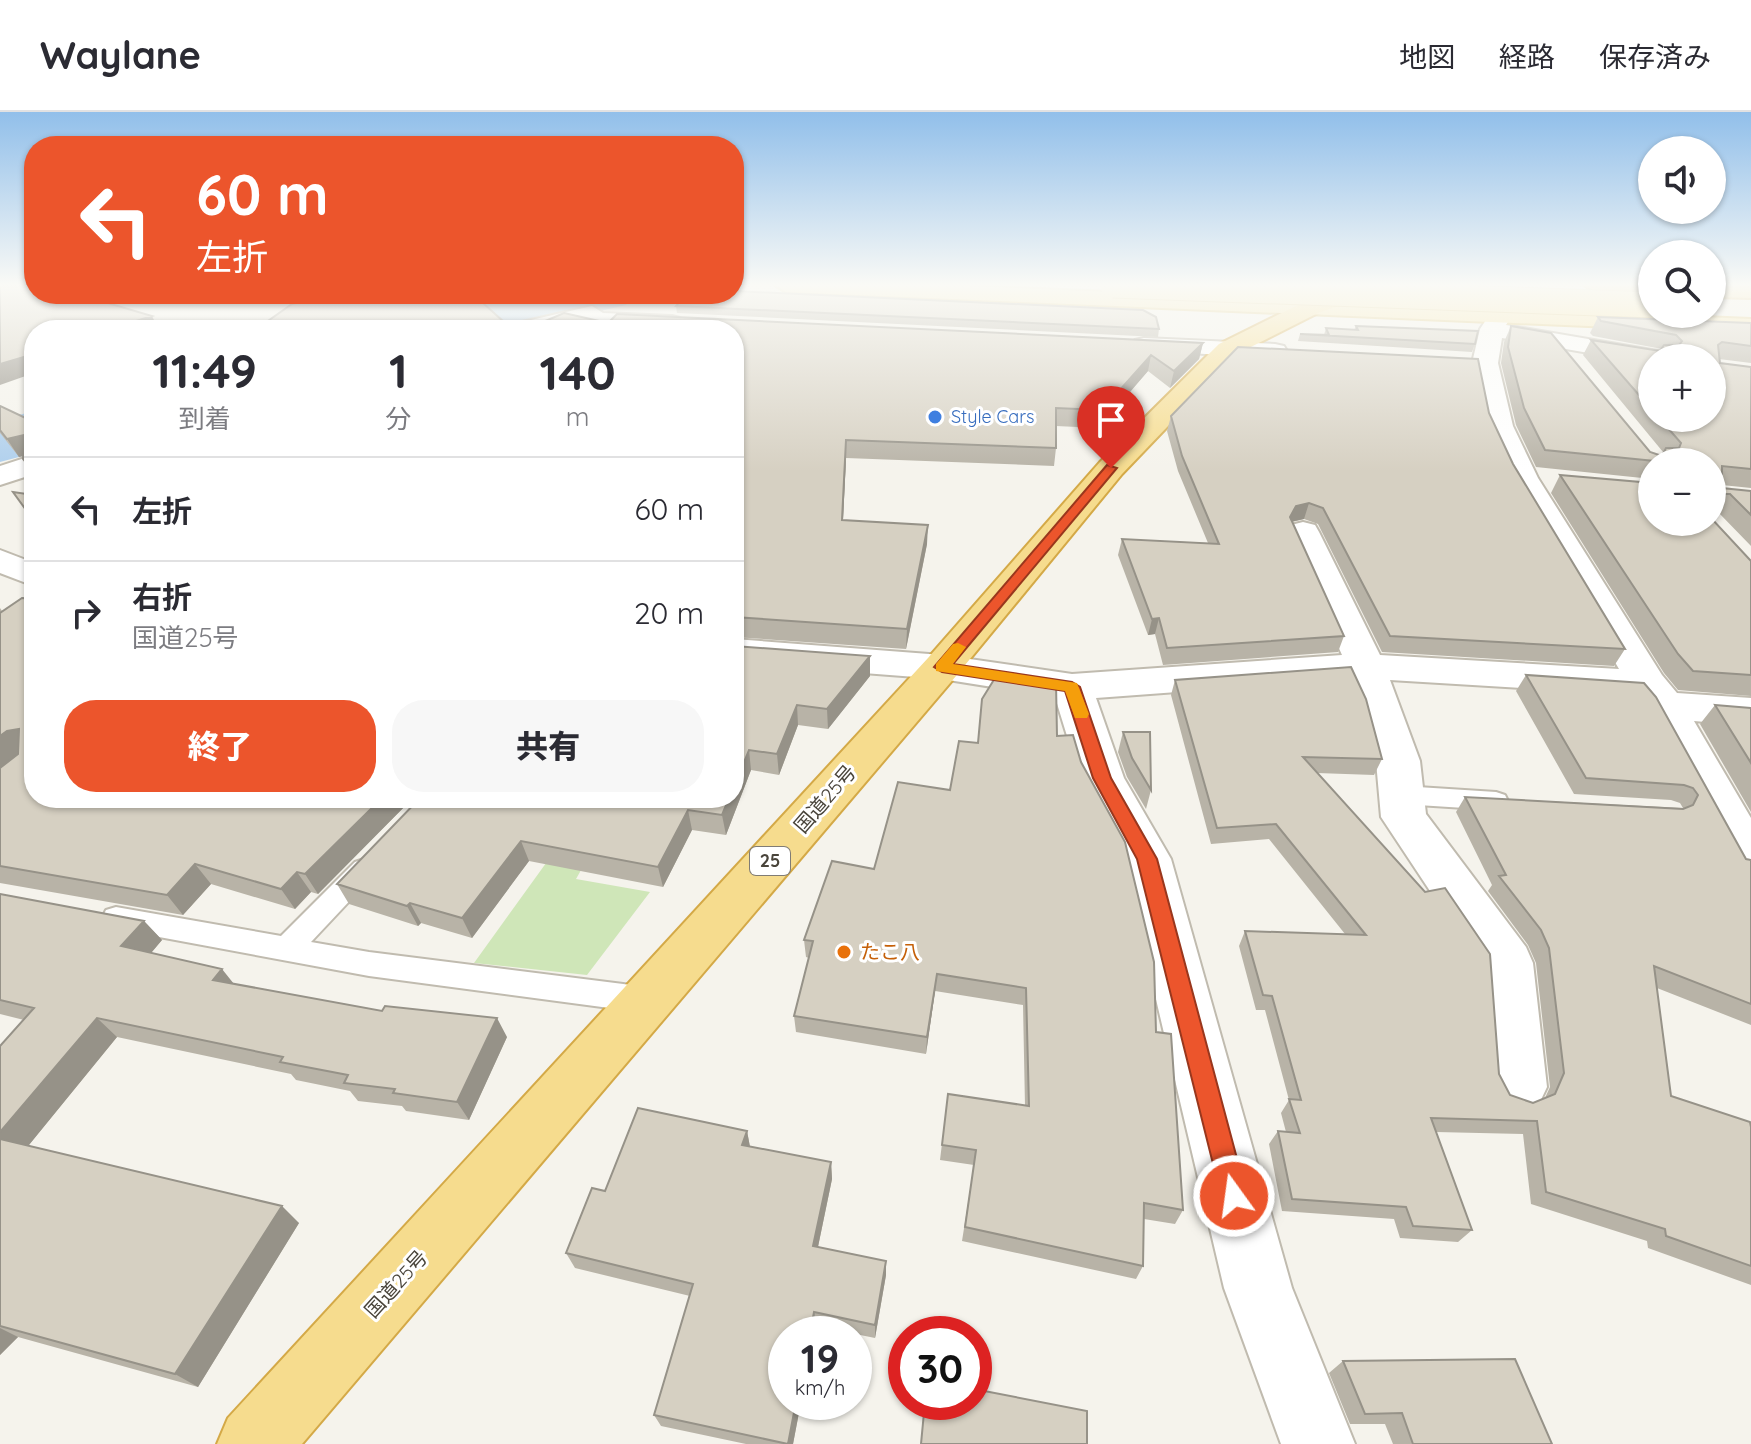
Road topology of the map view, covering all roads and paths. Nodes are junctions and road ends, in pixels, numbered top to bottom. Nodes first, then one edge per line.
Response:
1 (1190, 347) edge
2 (1235, 347) edge
3 (1489, 347) edge
4 (1560, 347) edge
5 (1601, 347) edge
6 (1228, 349) junction
7 (1638, 354) edge
8 (1454, 361) edge
9 (1485, 363) junction
10 (1583, 375) edge
11 (24, 468) edge
12 (0, 476) edge
13 (1303, 532) dead end
14 (0, 560) edge
15 (24, 571) edge
16 (744, 652) edge
17 (1366, 666) junction
18 (942, 667) junction
19 (1072, 687) junction
20 (1656, 695) junction
21 (1751, 712) edge
22 (1402, 795) junction
23 (1512, 802) edge
24 (380, 852) edge
25 (1751, 860) edge
26 (90, 913) edge
27 (286, 949) junction
28 (647, 1000) junction
29 (1518, 1087) dead end
30 (254, 1444) edge
31 (1318, 1444) edge

1 - 6 street
2 - 6 highway, 国道25号 / 25
3 - 9 street
4 - 10 street
5 - 7 street
6 - 18 highway, 国道25号 / 25
8 - 9 street
9 - 20 street
11 - 12 street
13 - 17 street
14 - 15 street
16 - 18 street
17 - 19 street
17 - 20 street
17 - 22 street
18 - 19 street
18 - 28 highway, 国道25号 / 25
19 - 31 street
20 - 21 street
20 - 25 street
22 - 23 lane
22 - 29 street
24 - 27 lane
26 - 27 lane
27 - 28 lane
28 - 30 highway, 国道25号 / 25

